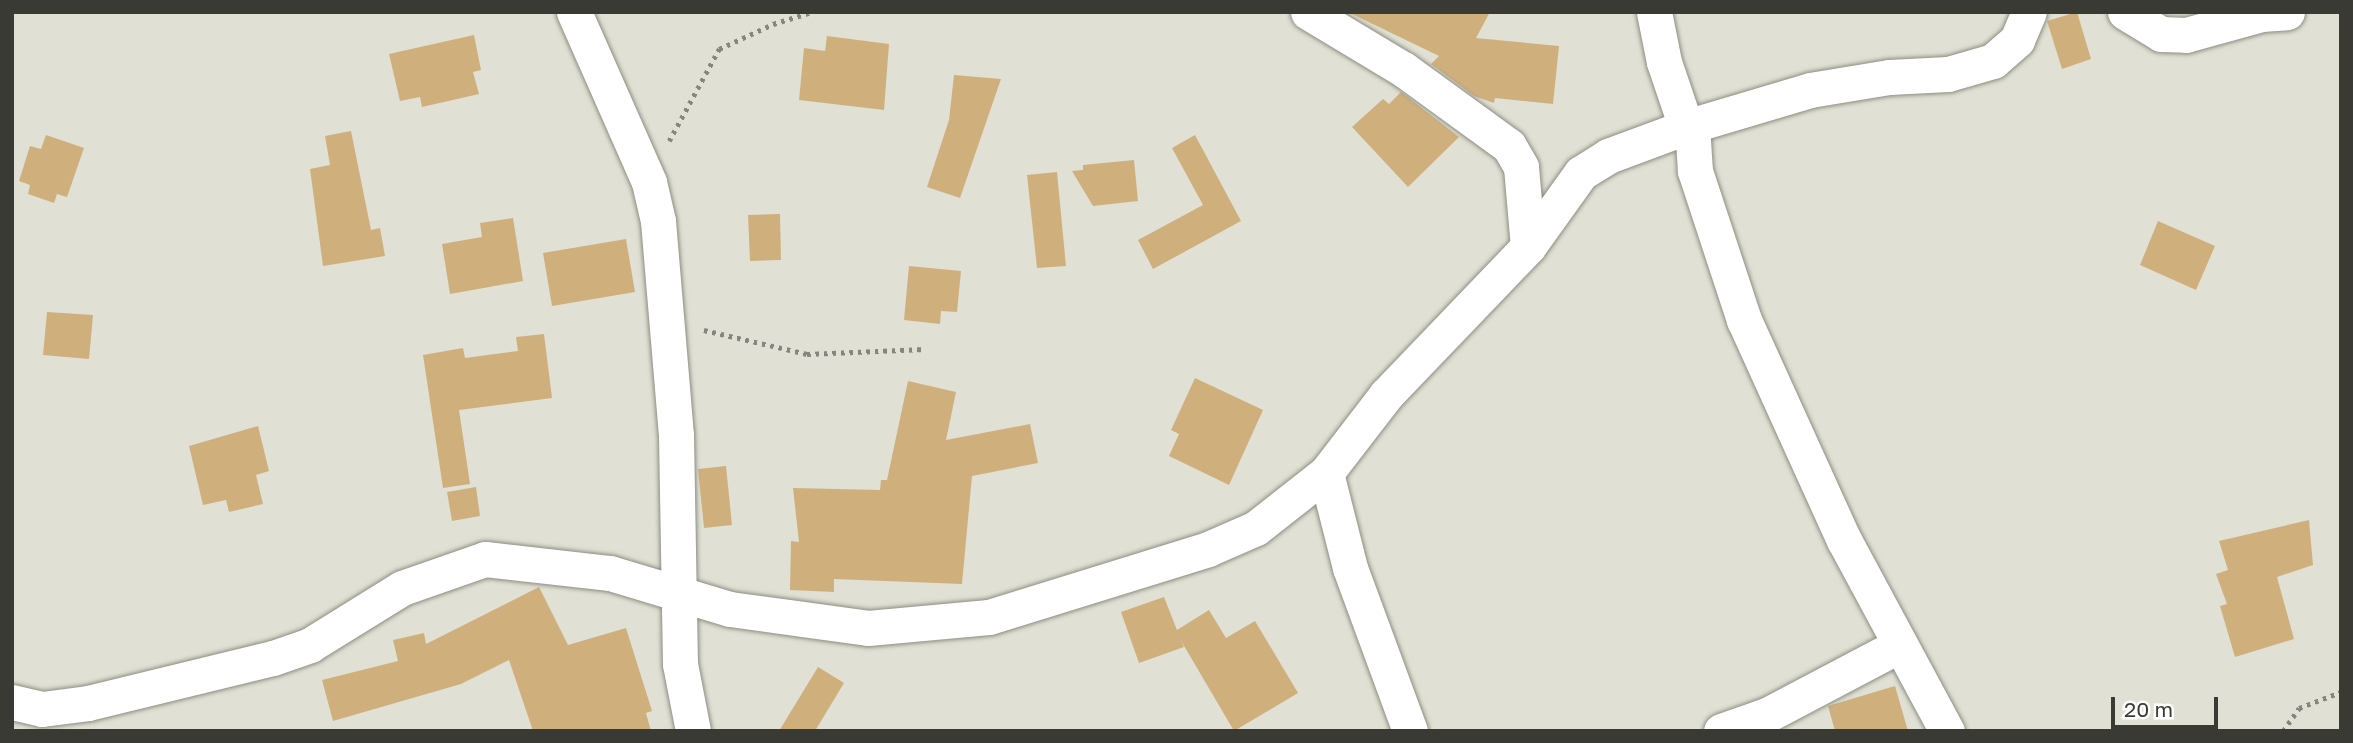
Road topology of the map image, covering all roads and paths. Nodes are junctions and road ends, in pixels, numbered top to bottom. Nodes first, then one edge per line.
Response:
1 (574, 12) edge
2 (812, 12) edge
3 (1308, 12) edge
4 (1654, 12) edge
5 (2029, 12) edge
6 (2125, 12) edge
7 (2287, 12) edge
8 (1689, 126) junction
9 (649, 182) junction
10 (1528, 247) junction
11 (663, 317) junction
12 (925, 349) dead end
13 (1326, 473) junction
14 (681, 597) junction
15 (1898, 646) junction
16 (2341, 692) edge
17 (12, 702) edge
18 (693, 731) edge
19 (1410, 731) edge
20 (1721, 731) edge
21 (1947, 731) edge
22 (2283, 731) edge

1 - 9 street
2 - 9 path
3 - 10 street
4 - 8 street
5 - 8 street
6 - 7 street
8 - 10 street
8 - 15 street
9 - 11 street
10 - 13 street
11 - 12 path
11 - 14 street
13 - 14 street
13 - 19 street
14 - 17 street
14 - 18 street
15 - 20 street
15 - 21 street
16 - 22 path

